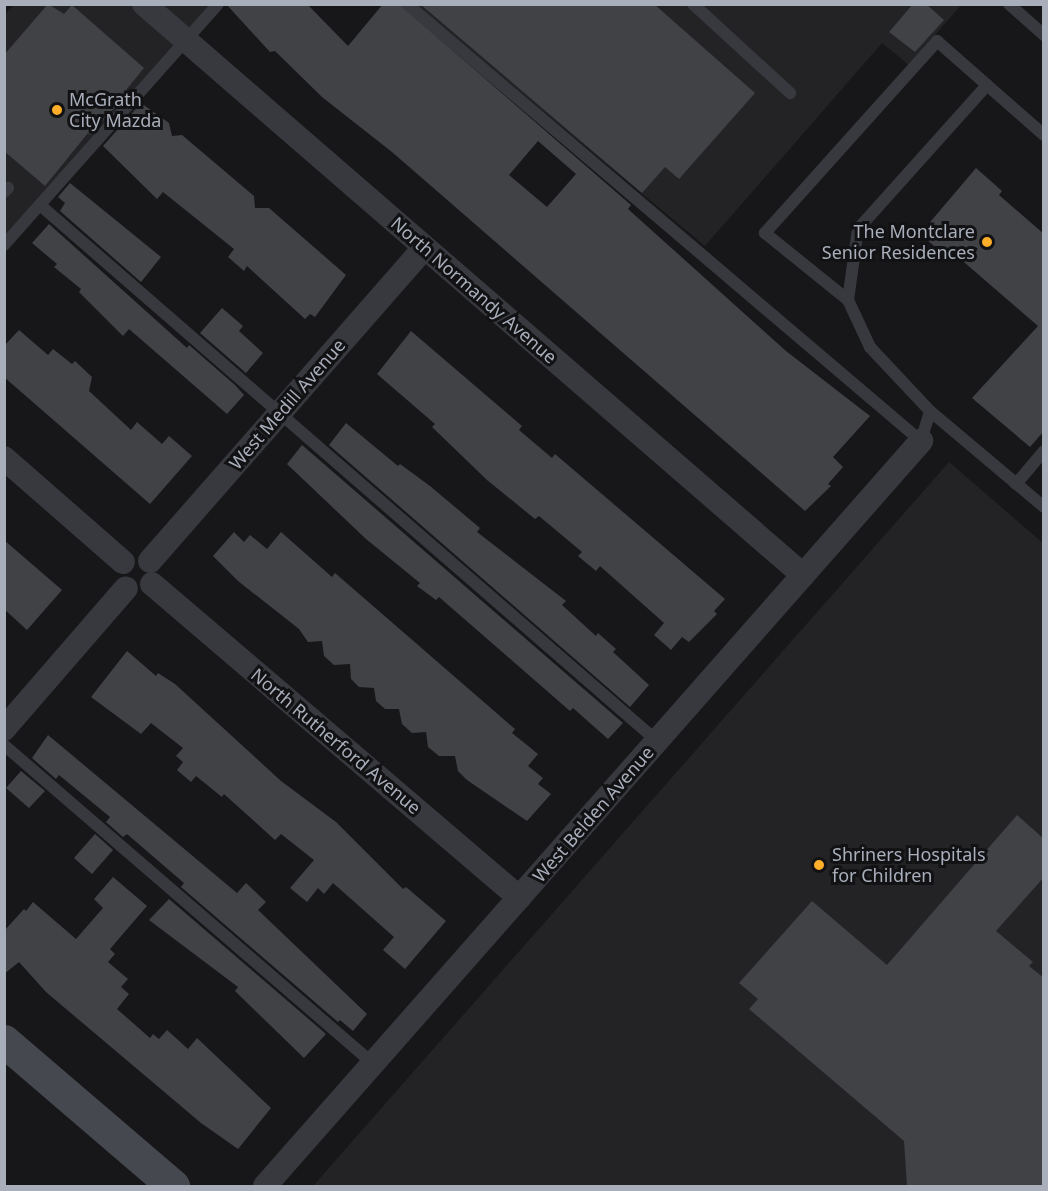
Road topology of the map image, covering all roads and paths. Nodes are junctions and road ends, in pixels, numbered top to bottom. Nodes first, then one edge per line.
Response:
1 (144, 4) edge
2 (218, 4) edge
3 (407, 4) edge
4 (693, 4) edge
5 (1009, 4) edge
6 (1044, 35) edge
7 (186, 41) junction
8 (987, 85) junction
9 (790, 93) dead end
10 (1044, 135) edge
11 (40, 205) junction
12 (4, 245) edge
13 (425, 248) junction
14 (848, 300) junction
15 (930, 411) junction
16 (280, 412) junction
17 (921, 441) junction
18 (1044, 451) edge
19 (4, 458) edge
20 (1016, 483) junction
21 (1044, 507) edge
22 (123, 562) junction
23 (151, 572) junction
24 (803, 575) junction
25 (126, 588) junction
26 (4, 729) edge
27 (657, 741) junction
28 (4, 745) edge
29 (519, 898) junction
30 (4, 1041) edge
31 (373, 1064) junction
32 (173, 1186) edge
33 (265, 1186) edge

1 - 7 street, North Normandy Avenue
2 - 7 lane
3 - 17 lane
4 - 9 lane
5 - 6 lane
7 - 11 lane
7 - 13 street, North Normandy Avenue
8 - 10 lane
8 - 14 lane
8 - 14 lane
11 - 12 lane
11 - 16 lane
13 - 16 street, West Medill Avenue
13 - 24 street, North Normandy Avenue
14 - 15 lane
15 - 17 lane
15 - 20 lane
16 - 23 street, West Medill Avenue
16 - 27 lane
17 - 24 street, West Belden Avenue
18 - 20 lane
19 - 22 street
20 - 21 lane
22 - 23 street
22 - 25 street
23 - 25 street
23 - 29 street, North Rutherford Avenue
24 - 27 street, West Belden Avenue
25 - 26 street
27 - 29 street, West Belden Avenue
28 - 31 lane
29 - 31 street, West Belden Avenue
30 - 32 street
31 - 33 street, West Belden Avenue

